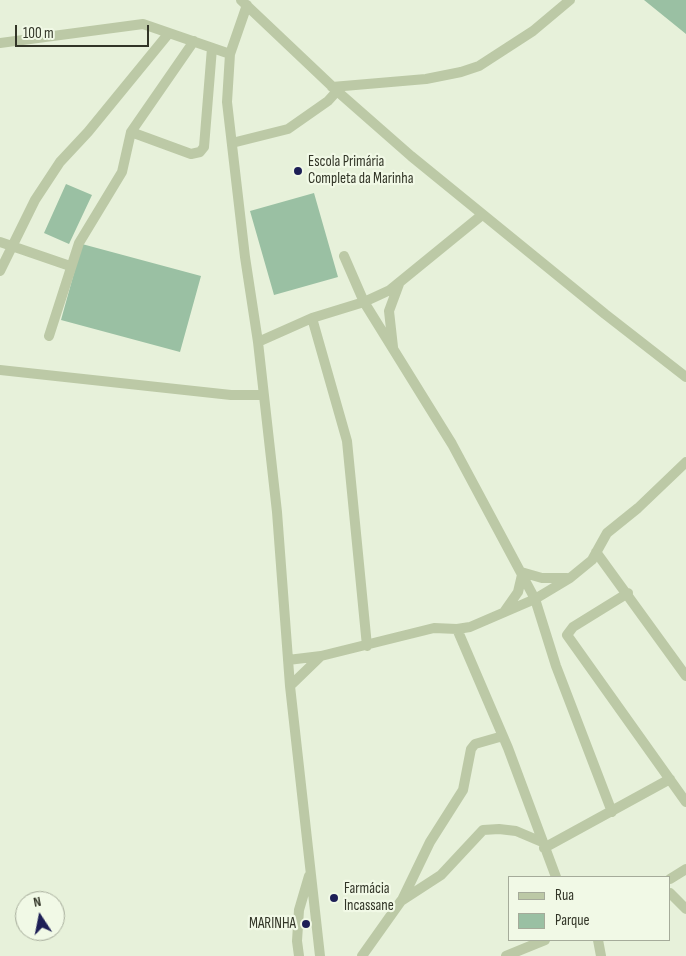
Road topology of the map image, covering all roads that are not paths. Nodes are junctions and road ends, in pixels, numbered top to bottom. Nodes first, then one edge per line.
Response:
1 (570, 0) edge
2 (244, 2) edge
3 (169, 33) junction
4 (194, 41) junction
5 (0, 43) edge
6 (212, 48) junction
7 (230, 54) junction
8 (334, 89) junction
9 (131, 132) junction
10 (232, 143) junction
11 (482, 214) junction
12 (0, 242) edge
13 (11, 247) junction
14 (344, 256) dead end
15 (70, 266) junction
16 (0, 271) edge
17 (399, 283) junction
18 (364, 302) junction
19 (312, 318) junction
20 (49, 336) dead end
21 (258, 342) junction
22 (393, 350) junction
23 (0, 370) edge
24 (686, 377) edge
25 (264, 395) junction
26 (686, 462) edge
27 (596, 552) junction
28 (522, 573) junction
29 (570, 578) junction
30 (628, 593) junction
31 (535, 599) junction
32 (499, 616) junction
33 (457, 629) junction
34 (367, 646) junction
35 (321, 656) junction
36 (288, 660) junction
37 (686, 676) edge
38 (290, 686) junction
39 (503, 736) junction
40 (670, 779) junction
41 (686, 802) edge
42 (612, 812) junction
43 (543, 845) junction
44 (686, 869) edge
45 (310, 873) junction
46 (556, 876) edge
47 (671, 878) edge
48 (671, 893) edge
49 (402, 901) junction
50 (686, 909) edge
51 (543, 941) edge
52 (598, 941) edge
53 (298, 956) edge
54 (320, 956) edge
55 (362, 956) edge
56 (506, 956) edge
57 (601, 956) edge

1 - 8 street
2 - 7 street
2 - 8 street
3 - 4 street
3 - 5 street
3 - 13 street
4 - 6 street
4 - 9 street
6 - 7 street
6 - 9 street
7 - 10 street
8 - 10 street
8 - 11 street
9 - 15 street
10 - 21 street
11 - 17 street
11 - 24 street
12 - 13 street
13 - 15 street
13 - 16 street
14 - 18 street
15 - 20 street
17 - 18 street
17 - 22 street
18 - 19 street
18 - 22 street
19 - 21 street
19 - 34 street
21 - 25 street
22 - 28 street
23 - 25 street
25 - 36 street
26 - 27 street
27 - 29 street
27 - 30 street
28 - 29 street
28 - 31 street
28 - 32 street
29 - 31 street
30 - 37 street
30 - 40 street
31 - 32 street
31 - 42 street
32 - 33 street
33 - 34 street
33 - 39 street
34 - 35 street
35 - 36 street
35 - 38 street
36 - 38 street
38 - 45 street
39 - 43 street
39 - 49 street
40 - 41 street
40 - 42 street
42 - 43 street
43 - 46 street
43 - 49 street
44 - 47 street
45 - 53 street
45 - 54 street
48 - 50 street
49 - 55 street
51 - 56 street
52 - 57 street

